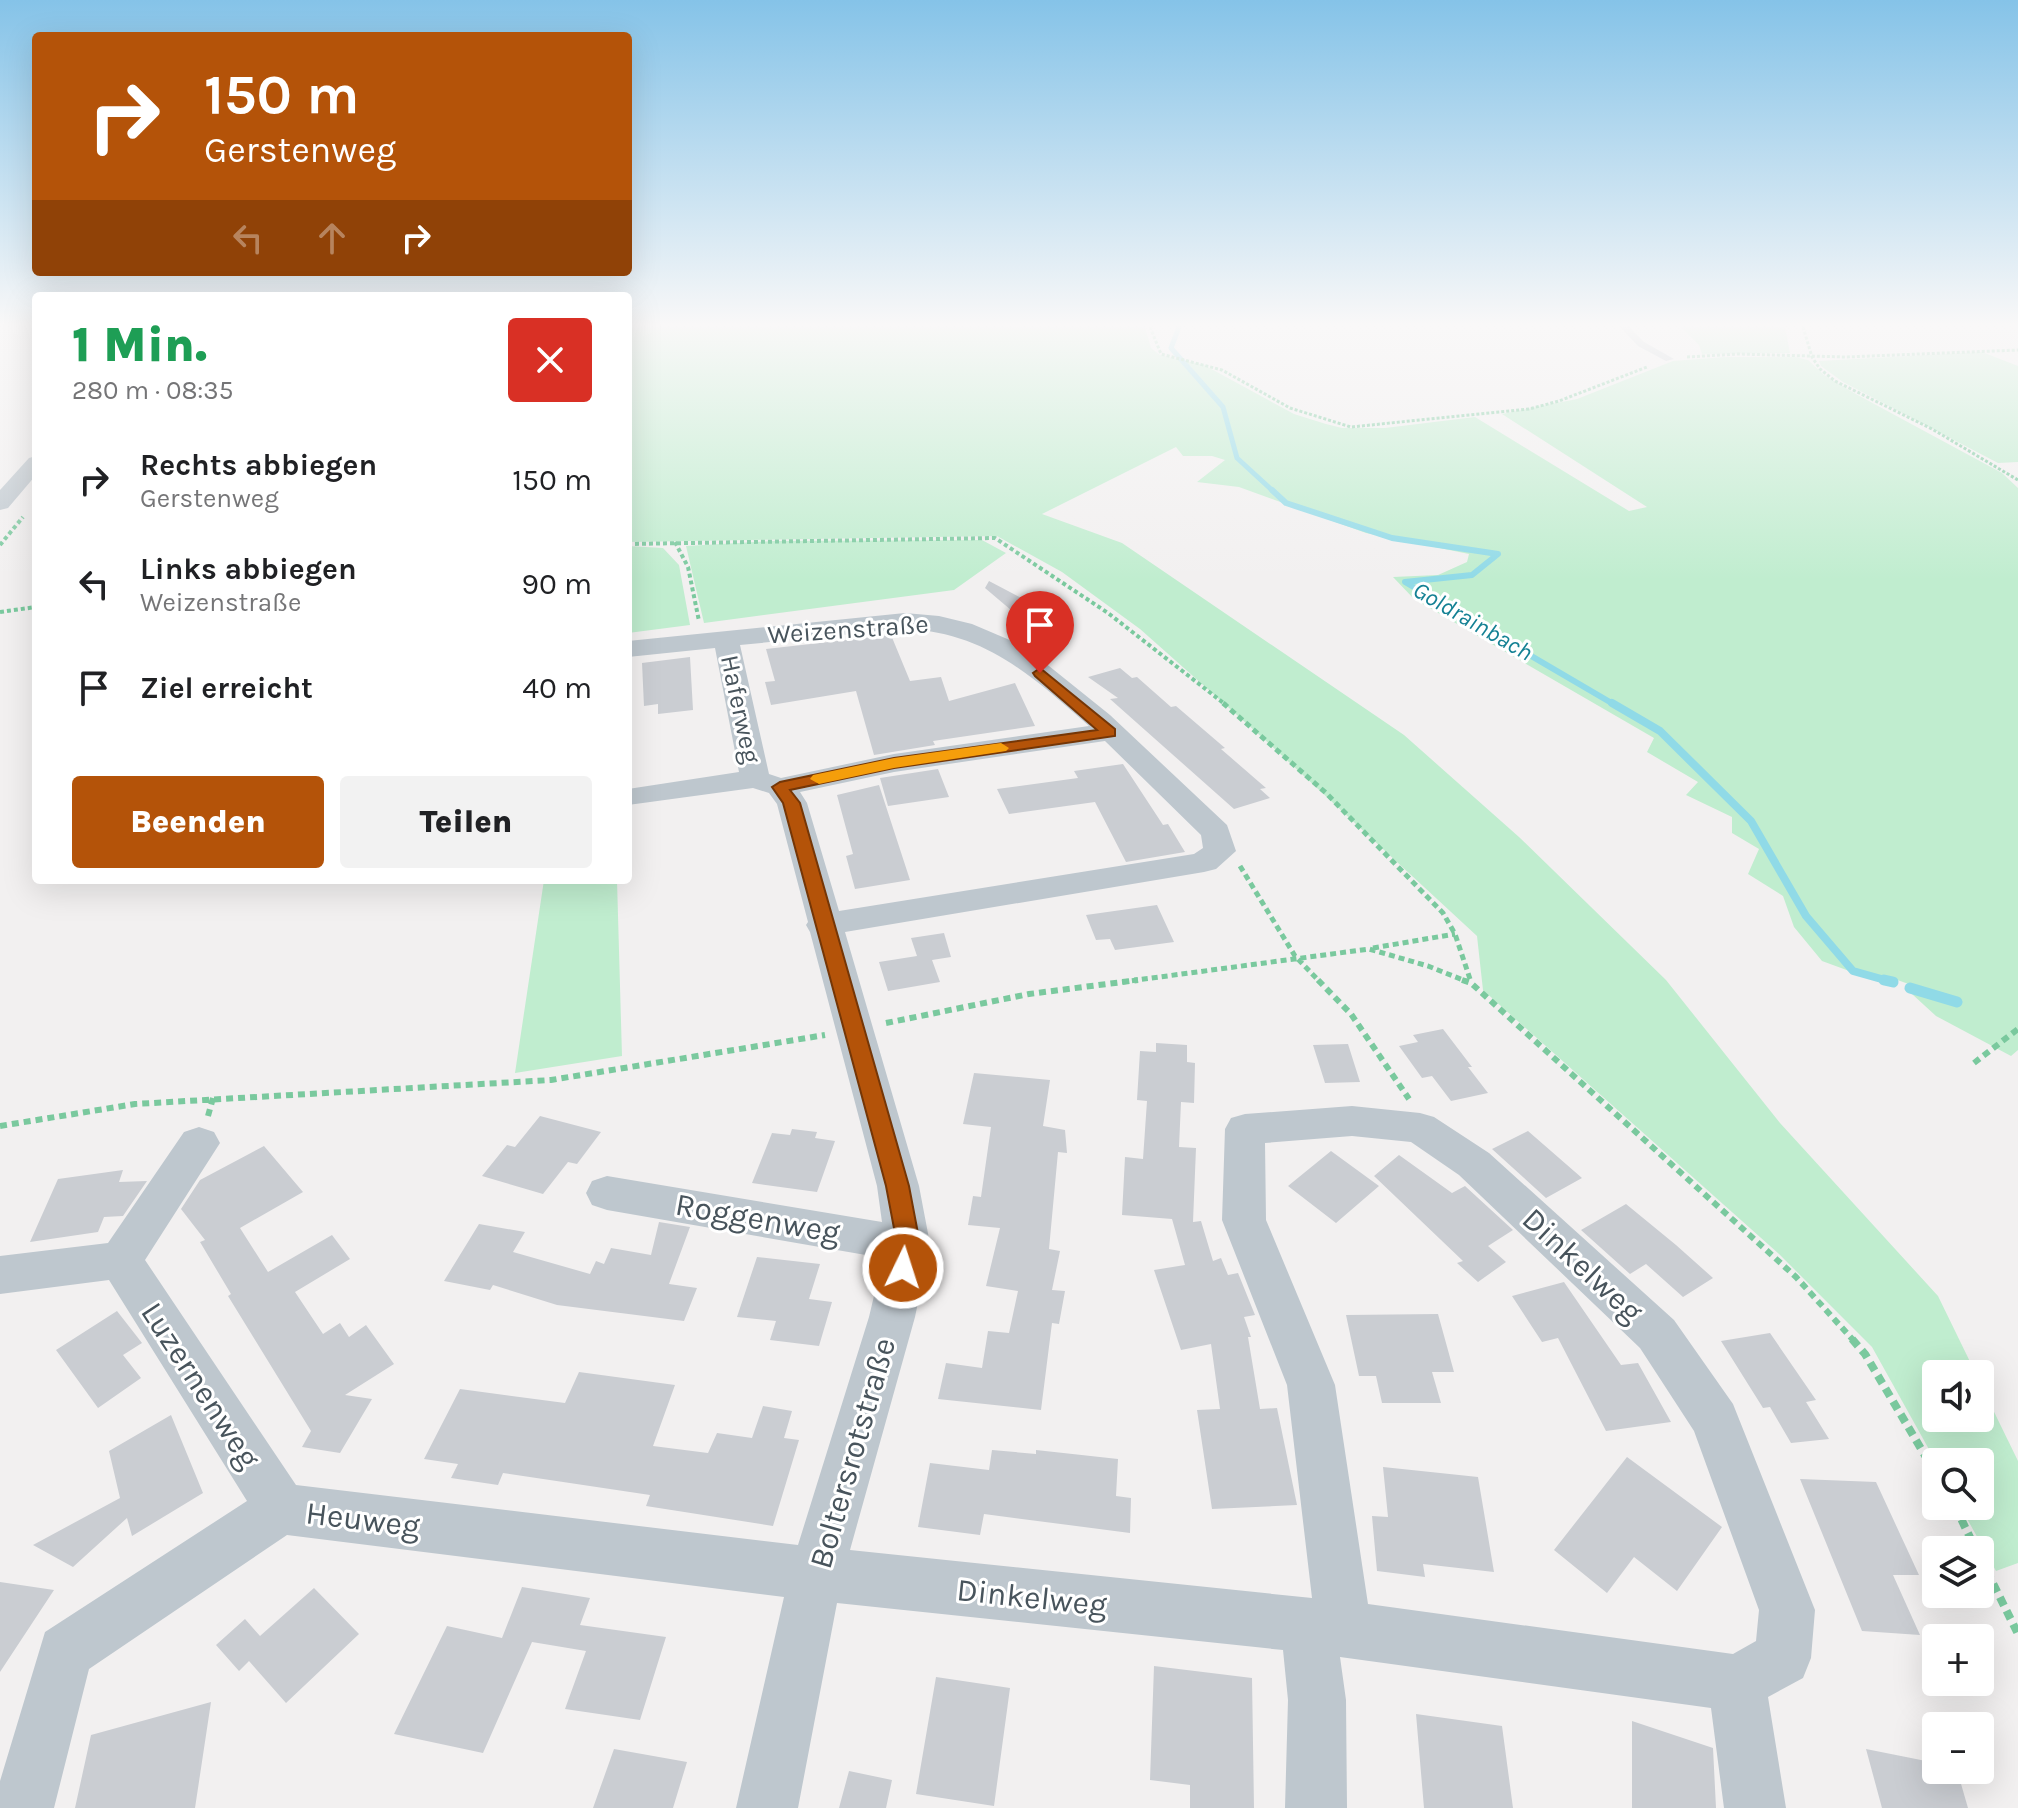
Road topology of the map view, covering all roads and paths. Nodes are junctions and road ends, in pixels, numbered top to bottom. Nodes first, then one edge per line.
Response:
1 (1301, 411) edge
2 (1506, 411) edge
3 (1895, 411) edge
4 (32, 467) edge
5 (2018, 480) edge
6 (0, 503) edge
7 (24, 515) dead end
8 (675, 542) junction
9 (632, 544) edge
10 (0, 545) edge
11 (32, 608) edge
12 (0, 612) edge
13 (714, 640) junction
14 (632, 649) edge
15 (1109, 732) junction
16 (768, 783) junction
17 (632, 797) edge
18 (1220, 851) junction
19 (823, 925) junction
20 (1455, 934) junction
21 (1369, 949) junction
22 (1295, 956) junction
23 (1471, 983) junction
24 (2018, 1029) edge
25 (853, 1030) junction
26 (1974, 1063) dead end
27 (0, 1126) edge
28 (1420, 1128) junction
29 (199, 1143) dead end
30 (607, 1193) dead end
31 (908, 1244) junction
32 (121, 1260) junction
33 (0, 1275) edge
34 (1922, 1450) edge
35 (281, 1509) junction
36 (816, 1574) junction
37 (1994, 1585) edge
38 (1326, 1628) junction
39 (2018, 1634) edge
40 (1737, 1683) junction
41 (23, 1808) edge
42 (767, 1808) edge
43 (1316, 1808) edge
44 (1755, 1808) edge

1 - 2 path
3 - 5 path
4 - 6 street
7 - 10 path
8 - 9 path
8 - 13 path
8 - 20 path
11 - 12 path
13 - 14 street, Weizenstraße
13 - 15 street, Weizenstraße
13 - 16 street, Haferweg
15 - 16 street
15 - 18 street, Weizenstraße
16 - 17 street
16 - 19 street, Boltersrotstraße
18 - 19 street
18 - 22 path
19 - 25 street, Boltersrotstraße
20 - 21 path
20 - 23 path
21 - 22 path
21 - 23 path
22 - 25 path
22 - 28 path
23 - 34 path
24 - 26 path
25 - 27 path
25 - 31 street, Boltersrotstraße
28 - 38 street, Dinkelweg
28 - 40 street, Dinkelweg
29 - 32 street
30 - 31 street, Roggenweg
31 - 36 street, Boltersrotstraße
32 - 33 street
32 - 35 street, Luzernenweg
35 - 36 street, Heuweg
35 - 41 street, Heuweg
36 - 38 street, Dinkelweg
36 - 42 street, Boltersrotstraße
37 - 39 path
38 - 40 street, Dinkelweg
38 - 43 street
40 - 44 street

